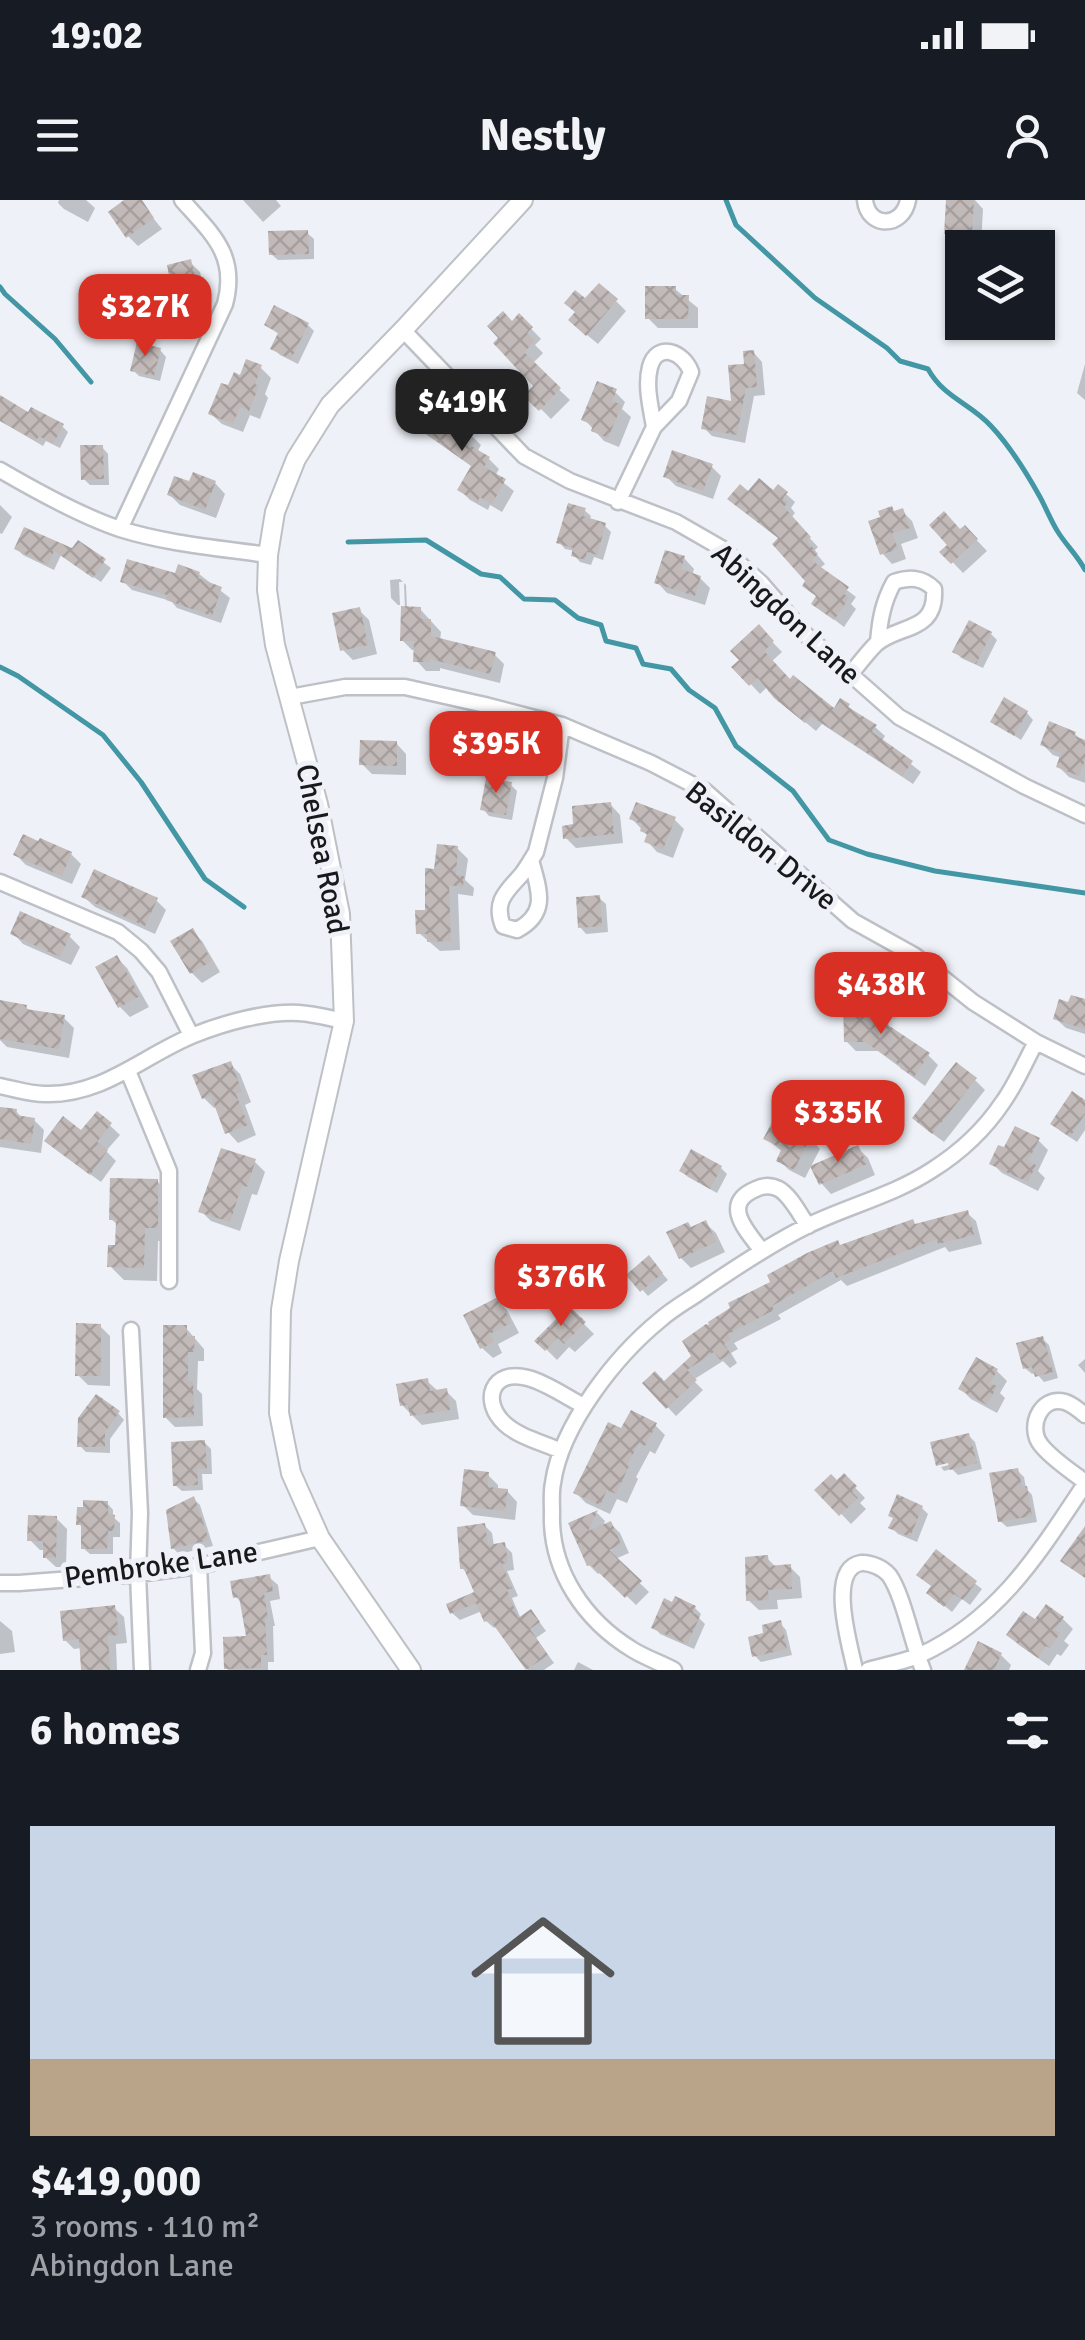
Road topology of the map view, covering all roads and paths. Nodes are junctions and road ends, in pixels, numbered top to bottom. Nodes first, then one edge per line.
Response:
1 (182, 200) edge
2 (523, 200) edge
3 (865, 200) edge
4 (908, 200) edge
5 (403, 330) junction
6 (654, 426) junction
7 (0, 470) edge
8 (618, 502) junction
9 (120, 529) junction
10 (268, 556) junction
11 (878, 642) junction
12 (850, 675) junction
13 (290, 697) junction
14 (562, 725) junction
15 (1085, 816) edge
16 (531, 860) junction
17 (0, 882) edge
18 (344, 1021) junction
19 (191, 1036) junction
20 (1036, 1042) junction
21 (1085, 1066) edge
22 (128, 1071) junction
23 (0, 1086) edge
24 (808, 1226) junction
25 (762, 1251) junction
26 (169, 1281) dead end
27 (131, 1330) dead end
28 (584, 1406) junction
29 (1085, 1415) edge
30 (562, 1451) junction
31 (1085, 1483) edge
32 (320, 1538) junction
33 (198, 1566) junction
34 (138, 1574) junction
35 (0, 1583) edge
36 (920, 1663) edge
37 (142, 1670) edge
38 (198, 1670) edge
39 (411, 1670) edge
40 (674, 1670) edge
41 (855, 1670) edge
42 (868, 1670) edge

1 - 9 street
2 - 5 street, Chelsea Road
3 - 4 street
5 - 8 street, Abingdon Lane
5 - 10 street, Chelsea Road
6 - 6 street
6 - 8 street
7 - 9 street
8 - 12 street, Abingdon Lane
9 - 10 street
10 - 13 street, Chelsea Road
11 - 11 street
11 - 12 street
12 - 15 street, Abingdon Lane
13 - 14 street, Basildon Drive
13 - 18 street, Chelsea Road
14 - 16 street
14 - 20 street, Basildon Drive
16 - 16 street
17 - 19 street
18 - 19 street
18 - 32 street, Chelsea Road
19 - 22 street
20 - 21 street, Basildon Drive
20 - 24 street
22 - 23 street
22 - 26 street
24 - 25 street
24 - 25 street
25 - 28 street
27 - 34 street
28 - 30 street
28 - 30 street
29 - 31 street
30 - 40 street
31 - 36 street
32 - 33 street, Pembroke Lane
32 - 39 street, Chelsea Road
33 - 34 street, Pembroke Lane
33 - 38 street
34 - 35 street, Pembroke Lane
34 - 37 street
36 - 41 street
36 - 42 street

